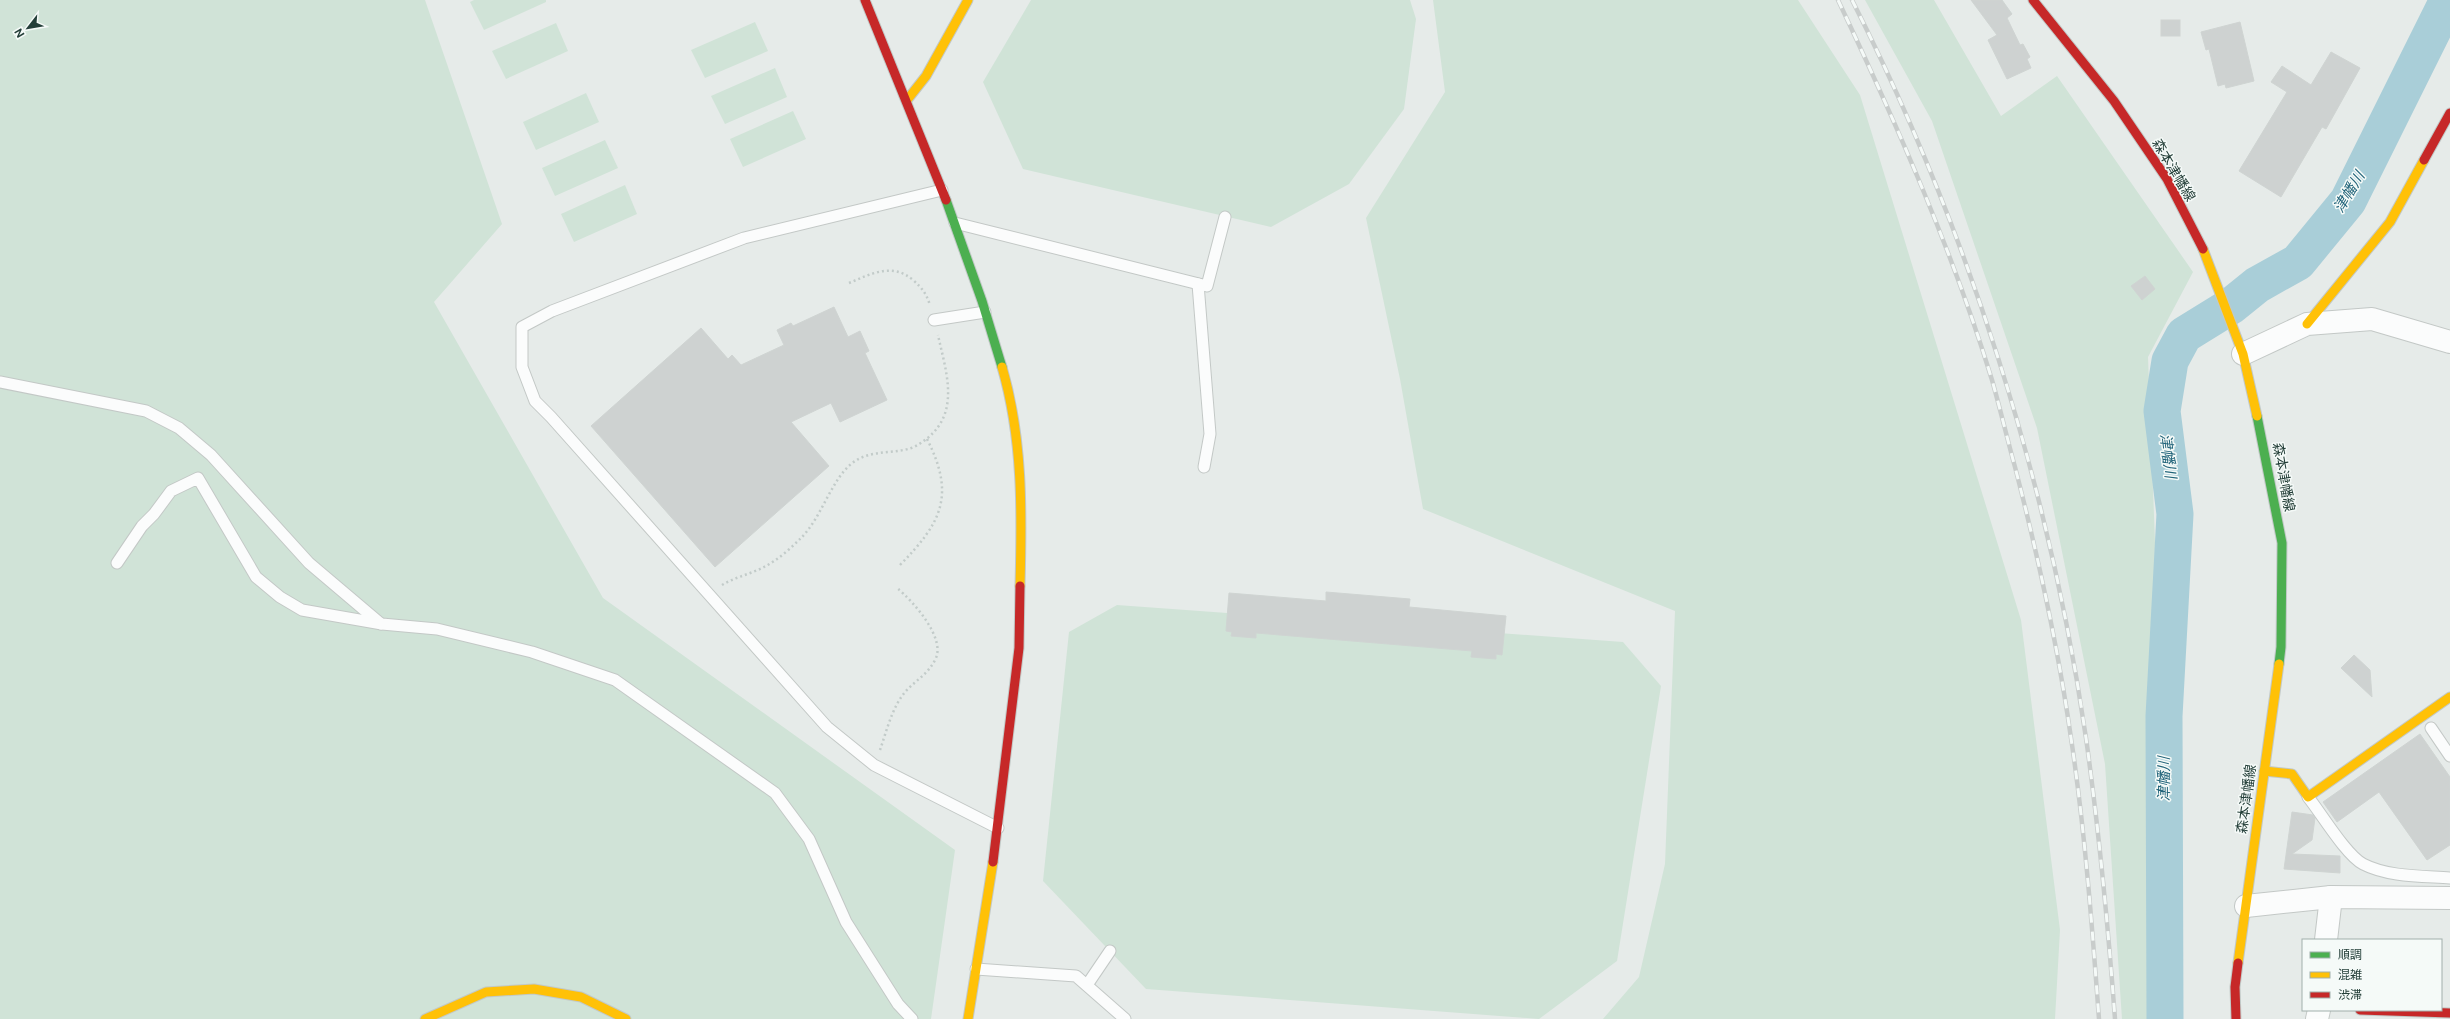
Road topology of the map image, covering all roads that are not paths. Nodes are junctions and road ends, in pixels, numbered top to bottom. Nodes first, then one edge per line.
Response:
1 (864, 0) edge
2 (968, 0) edge
3 (2033, 0) edge
4 (907, 100) junction
5 (2450, 113) edge
6 (942, 190) junction
7 (1225, 217) dead end
8 (955, 223) junction
9 (1198, 284) junction
10 (985, 312) junction
11 (934, 320) road end
12 (2307, 324) junction
13 (2450, 342) edge
14 (2243, 354) junction
15 (0, 382) edge
16 (1204, 467) dead end
17 (117, 563) dead end
18 (382, 624) junction
19 (2450, 697) edge
20 (2431, 728) dead end
21 (2450, 756) edge
22 (2264, 771) junction
23 (2308, 797) junction
24 (998, 828) junction
25 (2450, 878) edge
26 (2331, 897) junction
27 (2450, 898) edge
28 (2246, 906) junction
29 (2326, 939) edge
30 (1110, 951) dead end
31 (976, 969) junction
32 (1087, 985) junction
33 (2390, 1011) edge
34 (2450, 1013) edge
35 (425, 1019) edge
36 (626, 1019) edge
37 (912, 1019) edge
38 (968, 1019) edge
39 (1125, 1019) edge
40 (2236, 1019) edge

1 - 4 street
2 - 4 street
3 - 14 street, 森本津幡線
4 - 6 street
5 - 12 street
6 - 8 street
6 - 24 lane
7 - 9 lane
8 - 9 lane
8 - 10 street
9 - 16 lane
10 - 11 lane
10 - 24 street
12 - 13 street
12 - 14 street
14 - 22 street, 森本津幡線
15 - 18 lane
17 - 18 lane
18 - 37 lane
19 - 23 street
20 - 21 lane
22 - 23 street
22 - 28 street, 森本津幡線
23 - 25 lane
24 - 31 street
26 - 27 street
26 - 28 street
26 - 29 street
28 - 40 street, 森本津幡線
30 - 32 lane
31 - 32 lane
31 - 38 street
32 - 39 lane
33 - 34 street
35 - 36 street

